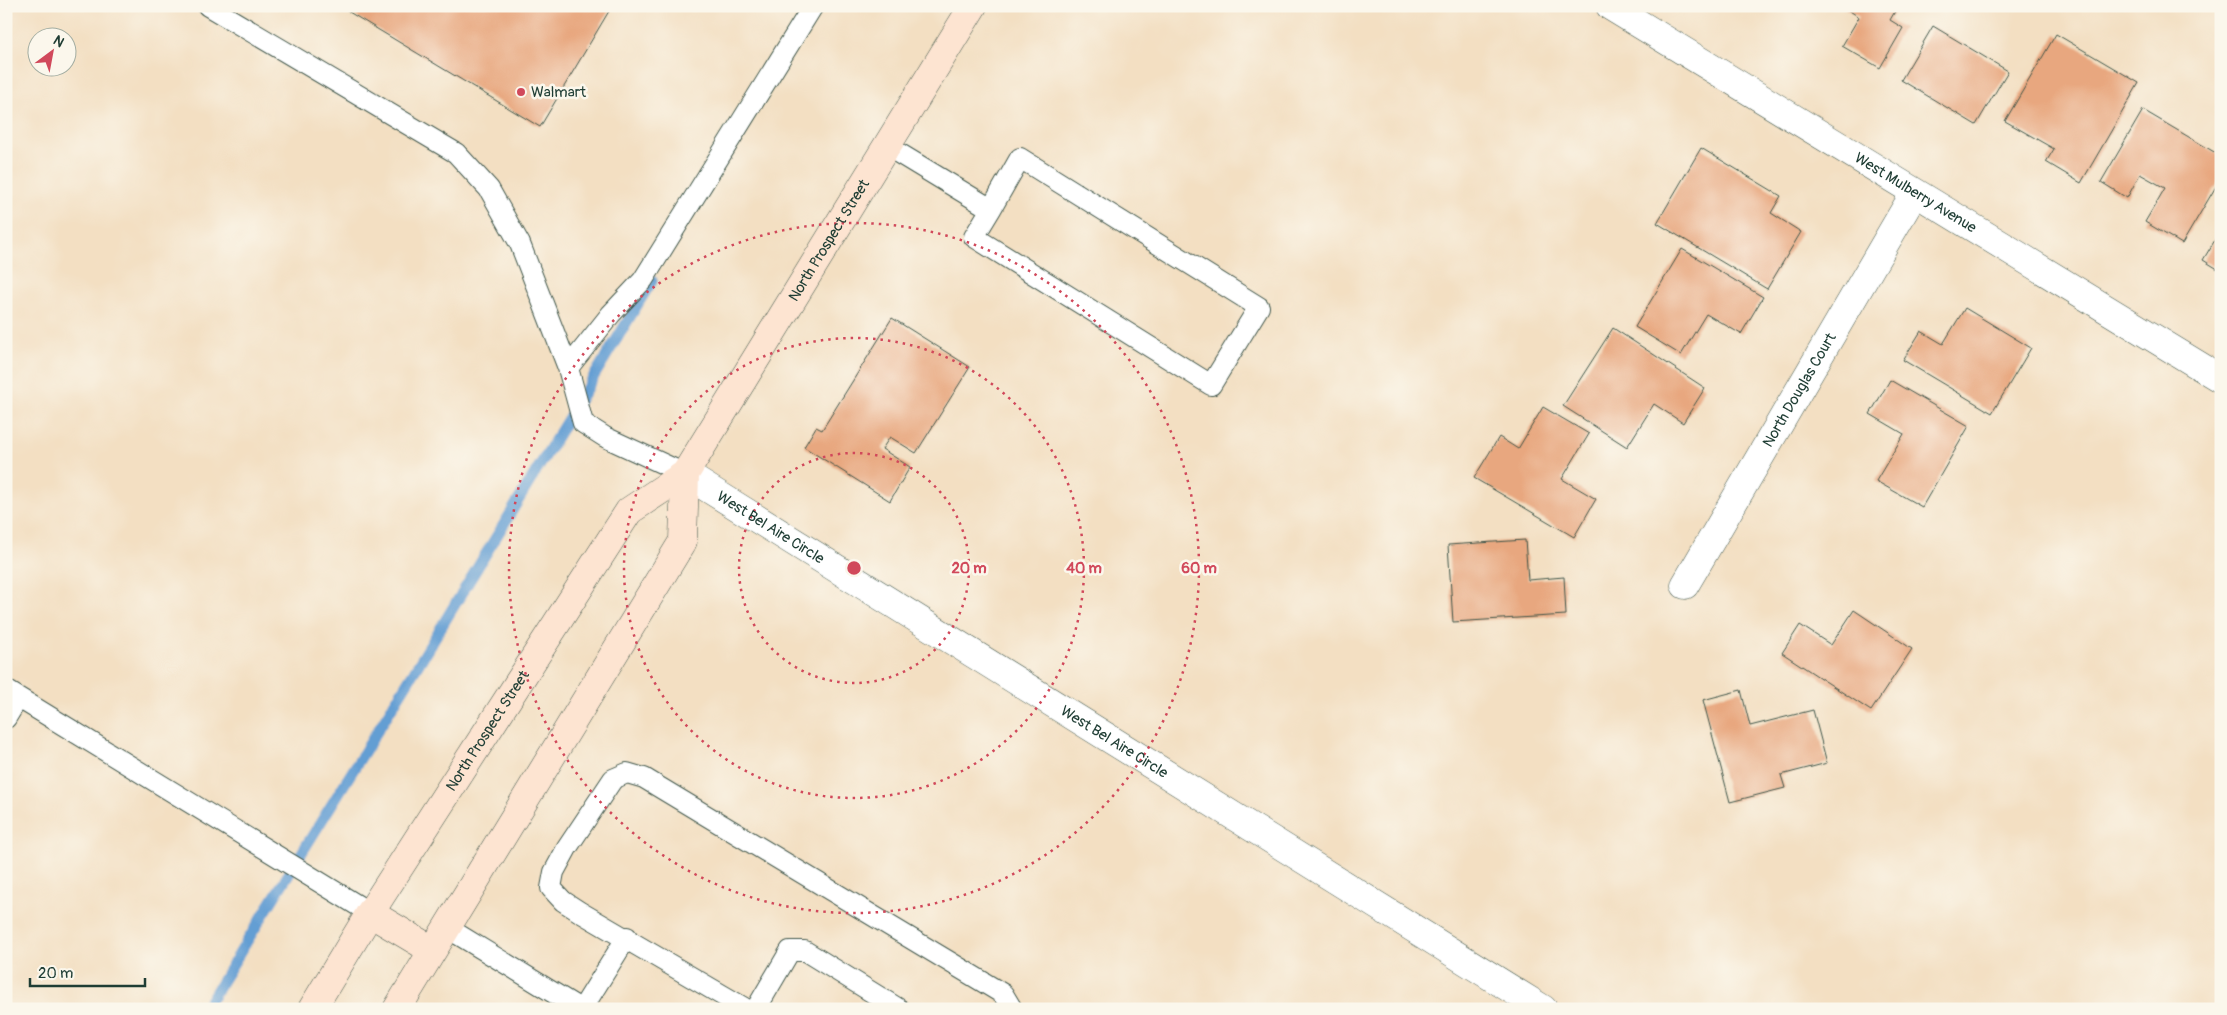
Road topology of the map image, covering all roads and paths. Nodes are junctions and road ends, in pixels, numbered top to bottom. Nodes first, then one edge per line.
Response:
1 (208, 6) edge
2 (813, 6) edge
3 (973, 6) edge
4 (1610, 6) edge
5 (887, 146) junction
6 (1914, 194) junction
7 (991, 209) junction
8 (568, 368) junction
9 (2221, 379) edge
10 (685, 474) junction
11 (1685, 585) dead end
12 (12, 694) edge
13 (6, 718) edge
14 (370, 913) junction
15 (446, 927) junction
16 (627, 937) junction
17 (432, 950) junction
18 (894, 1008) edge
19 (312, 1009) edge
20 (397, 1009) edge
21 (581, 1009) edge
22 (746, 1009) edge
23 (756, 1009) edge
24 (1012, 1009) edge
25 (1543, 1009) edge

1 - 8 lane
2 - 8 lane
3 - 5 street, North Prospect Street
4 - 6 street, West Mulberry Avenue
5 - 7 lane
5 - 10 street, North Prospect Street
6 - 9 street, West Mulberry Avenue
6 - 11 street, North Douglas Court
7 - 7 lane
8 - 10 lane
10 - 14 street, North Prospect Street
10 - 15 street, North Prospect Street
10 - 25 street, West Bel Aire Circle
12 - 13 lane
12 - 14 lane
14 - 17 street
14 - 19 street, North Prospect Street
15 - 17 street, North Prospect Street
15 - 21 lane
16 - 21 lane
16 - 22 lane
16 - 24 lane
17 - 20 street, North Prospect Street
18 - 23 lane

